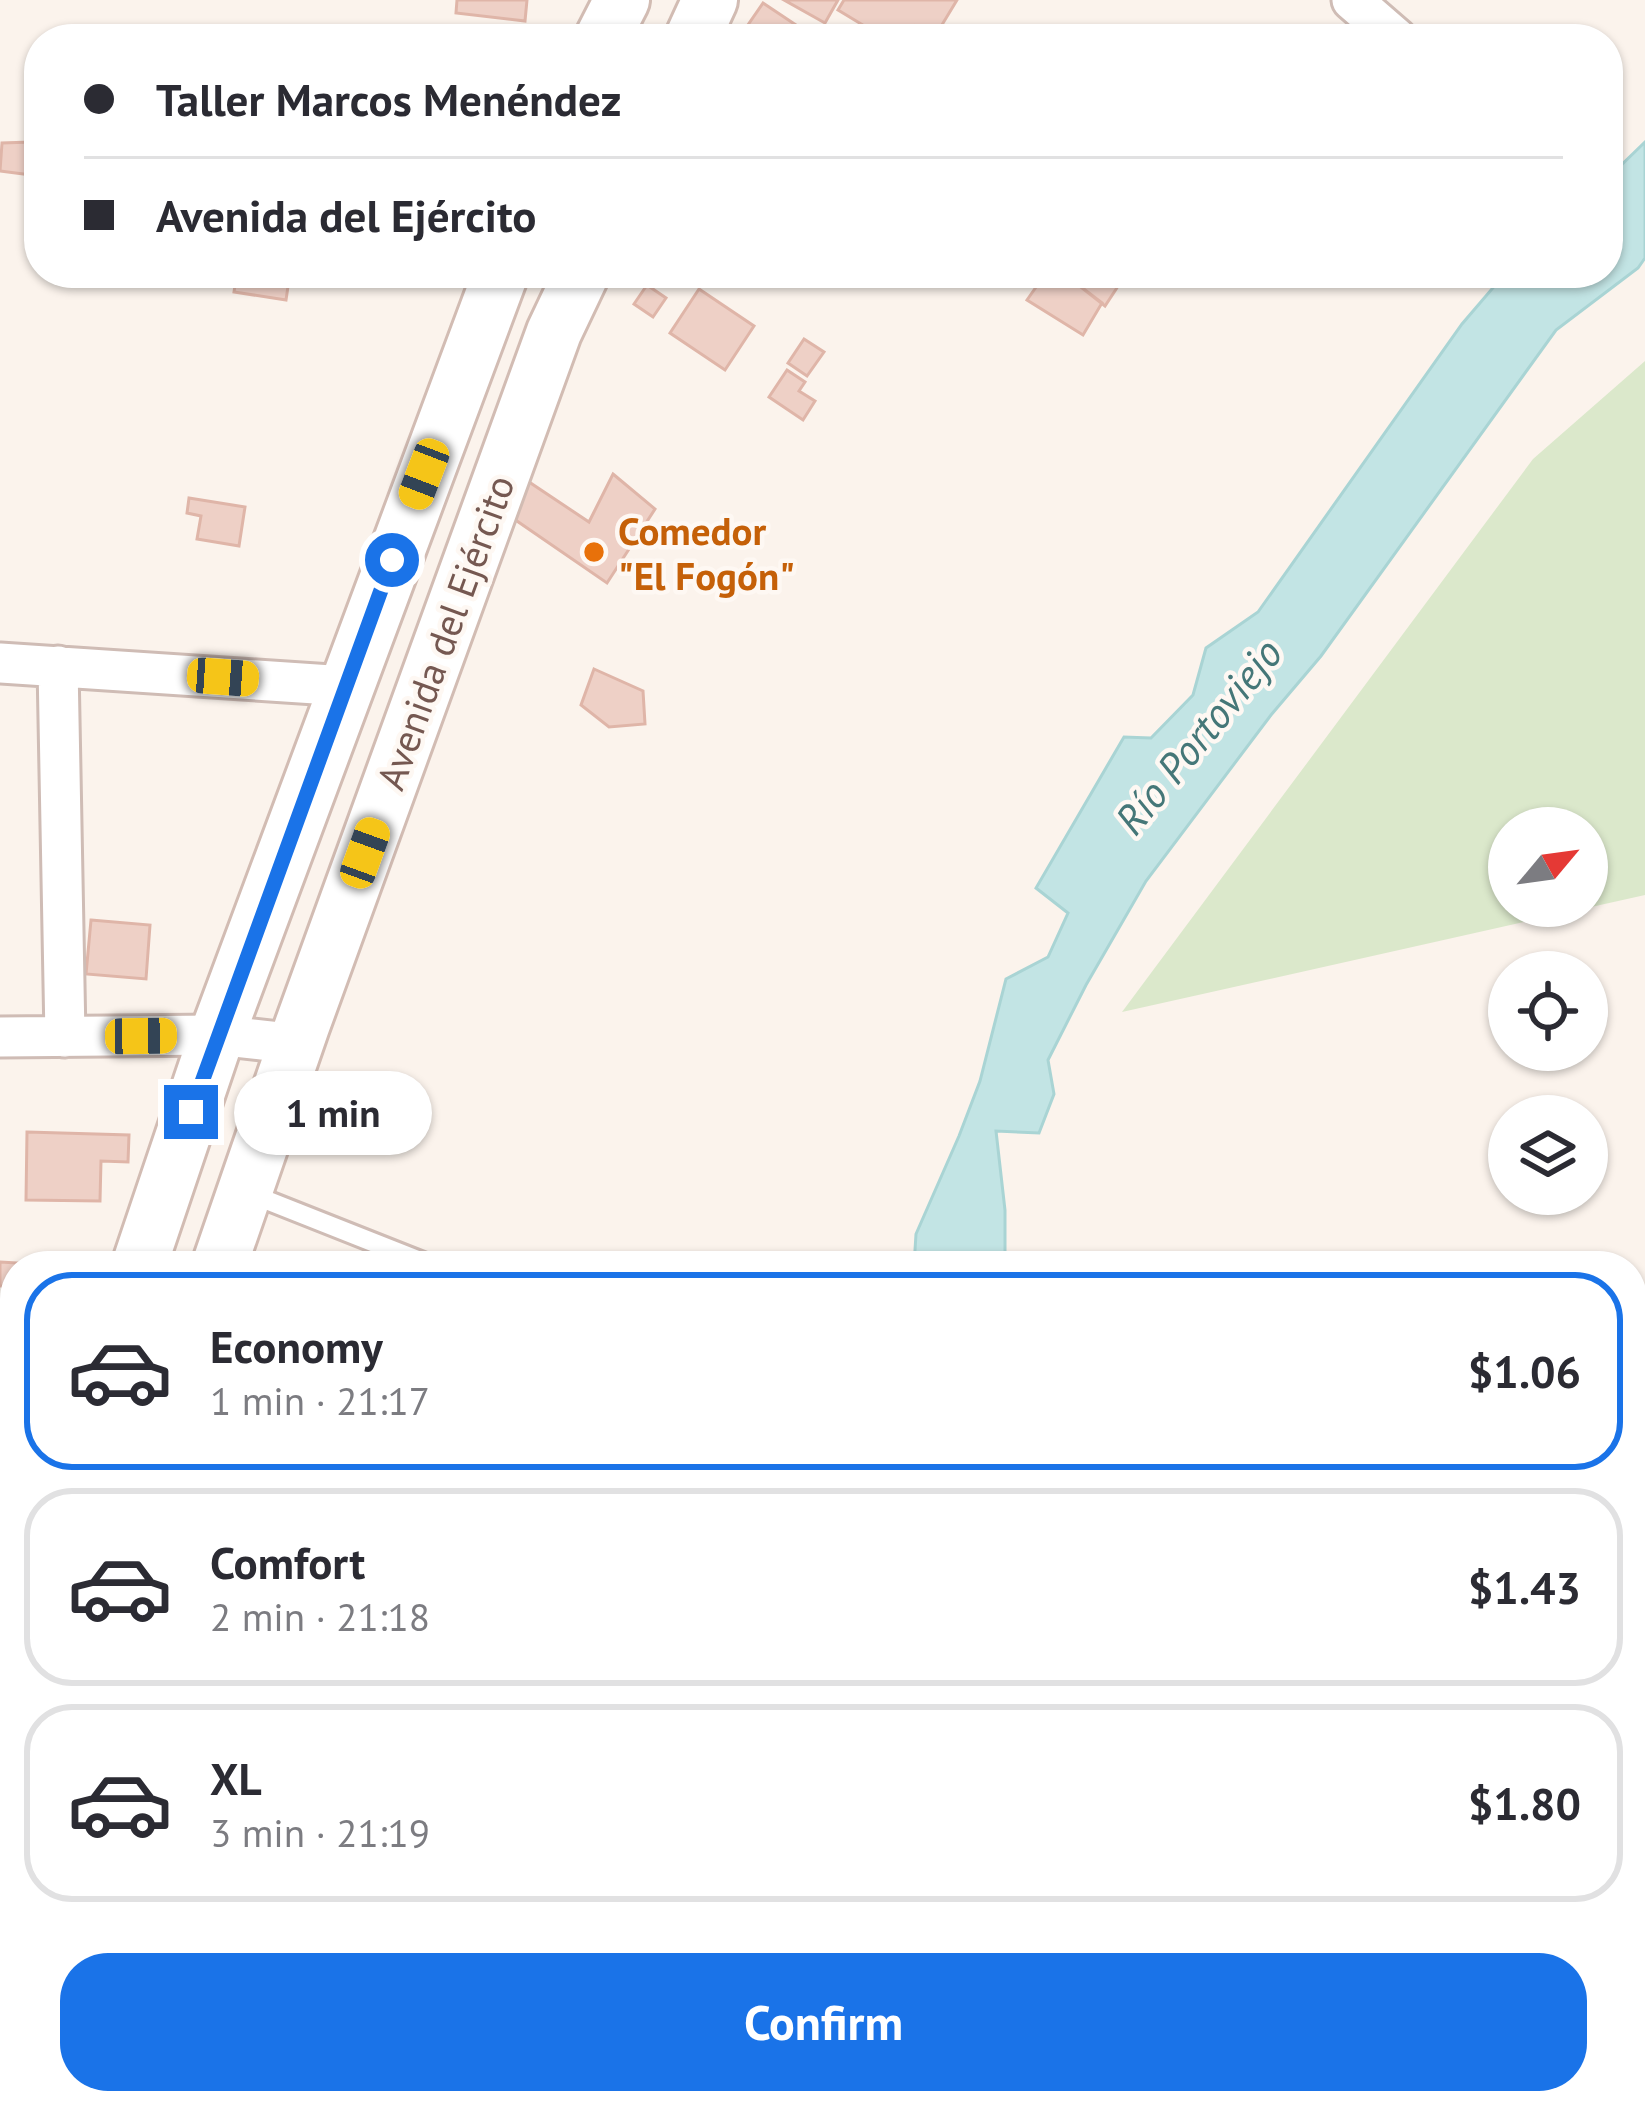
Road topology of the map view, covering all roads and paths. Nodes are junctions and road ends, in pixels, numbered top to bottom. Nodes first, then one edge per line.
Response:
1 (1352, 0) edge
2 (1380, 24) edge
3 (495, 288) edge
4 (575, 288) edge
5 (0, 663) edge
6 (58, 666) junction
7 (346, 686) junction
8 (217, 1035) junction
9 (0, 1037) edge
10 (65, 1037) junction
11 (297, 1043) junction
12 (246, 1192) junction
13 (144, 1251) edge
14 (224, 1251) edge
15 (395, 1251) edge

1 - 2 street
3 - 7 main road, Avenida del Ejército
4 - 11 main road, Avenida del Ejército
5 - 6 street
6 - 7 street
6 - 10 street
7 - 8 main road, Avenida del Ejército
8 - 10 street
8 - 11 street
8 - 13 main road, Avenida del Ejército
9 - 10 street
11 - 12 main road, Avenida del Ejército
12 - 14 main road, Avenida del Ejército
12 - 15 lane

